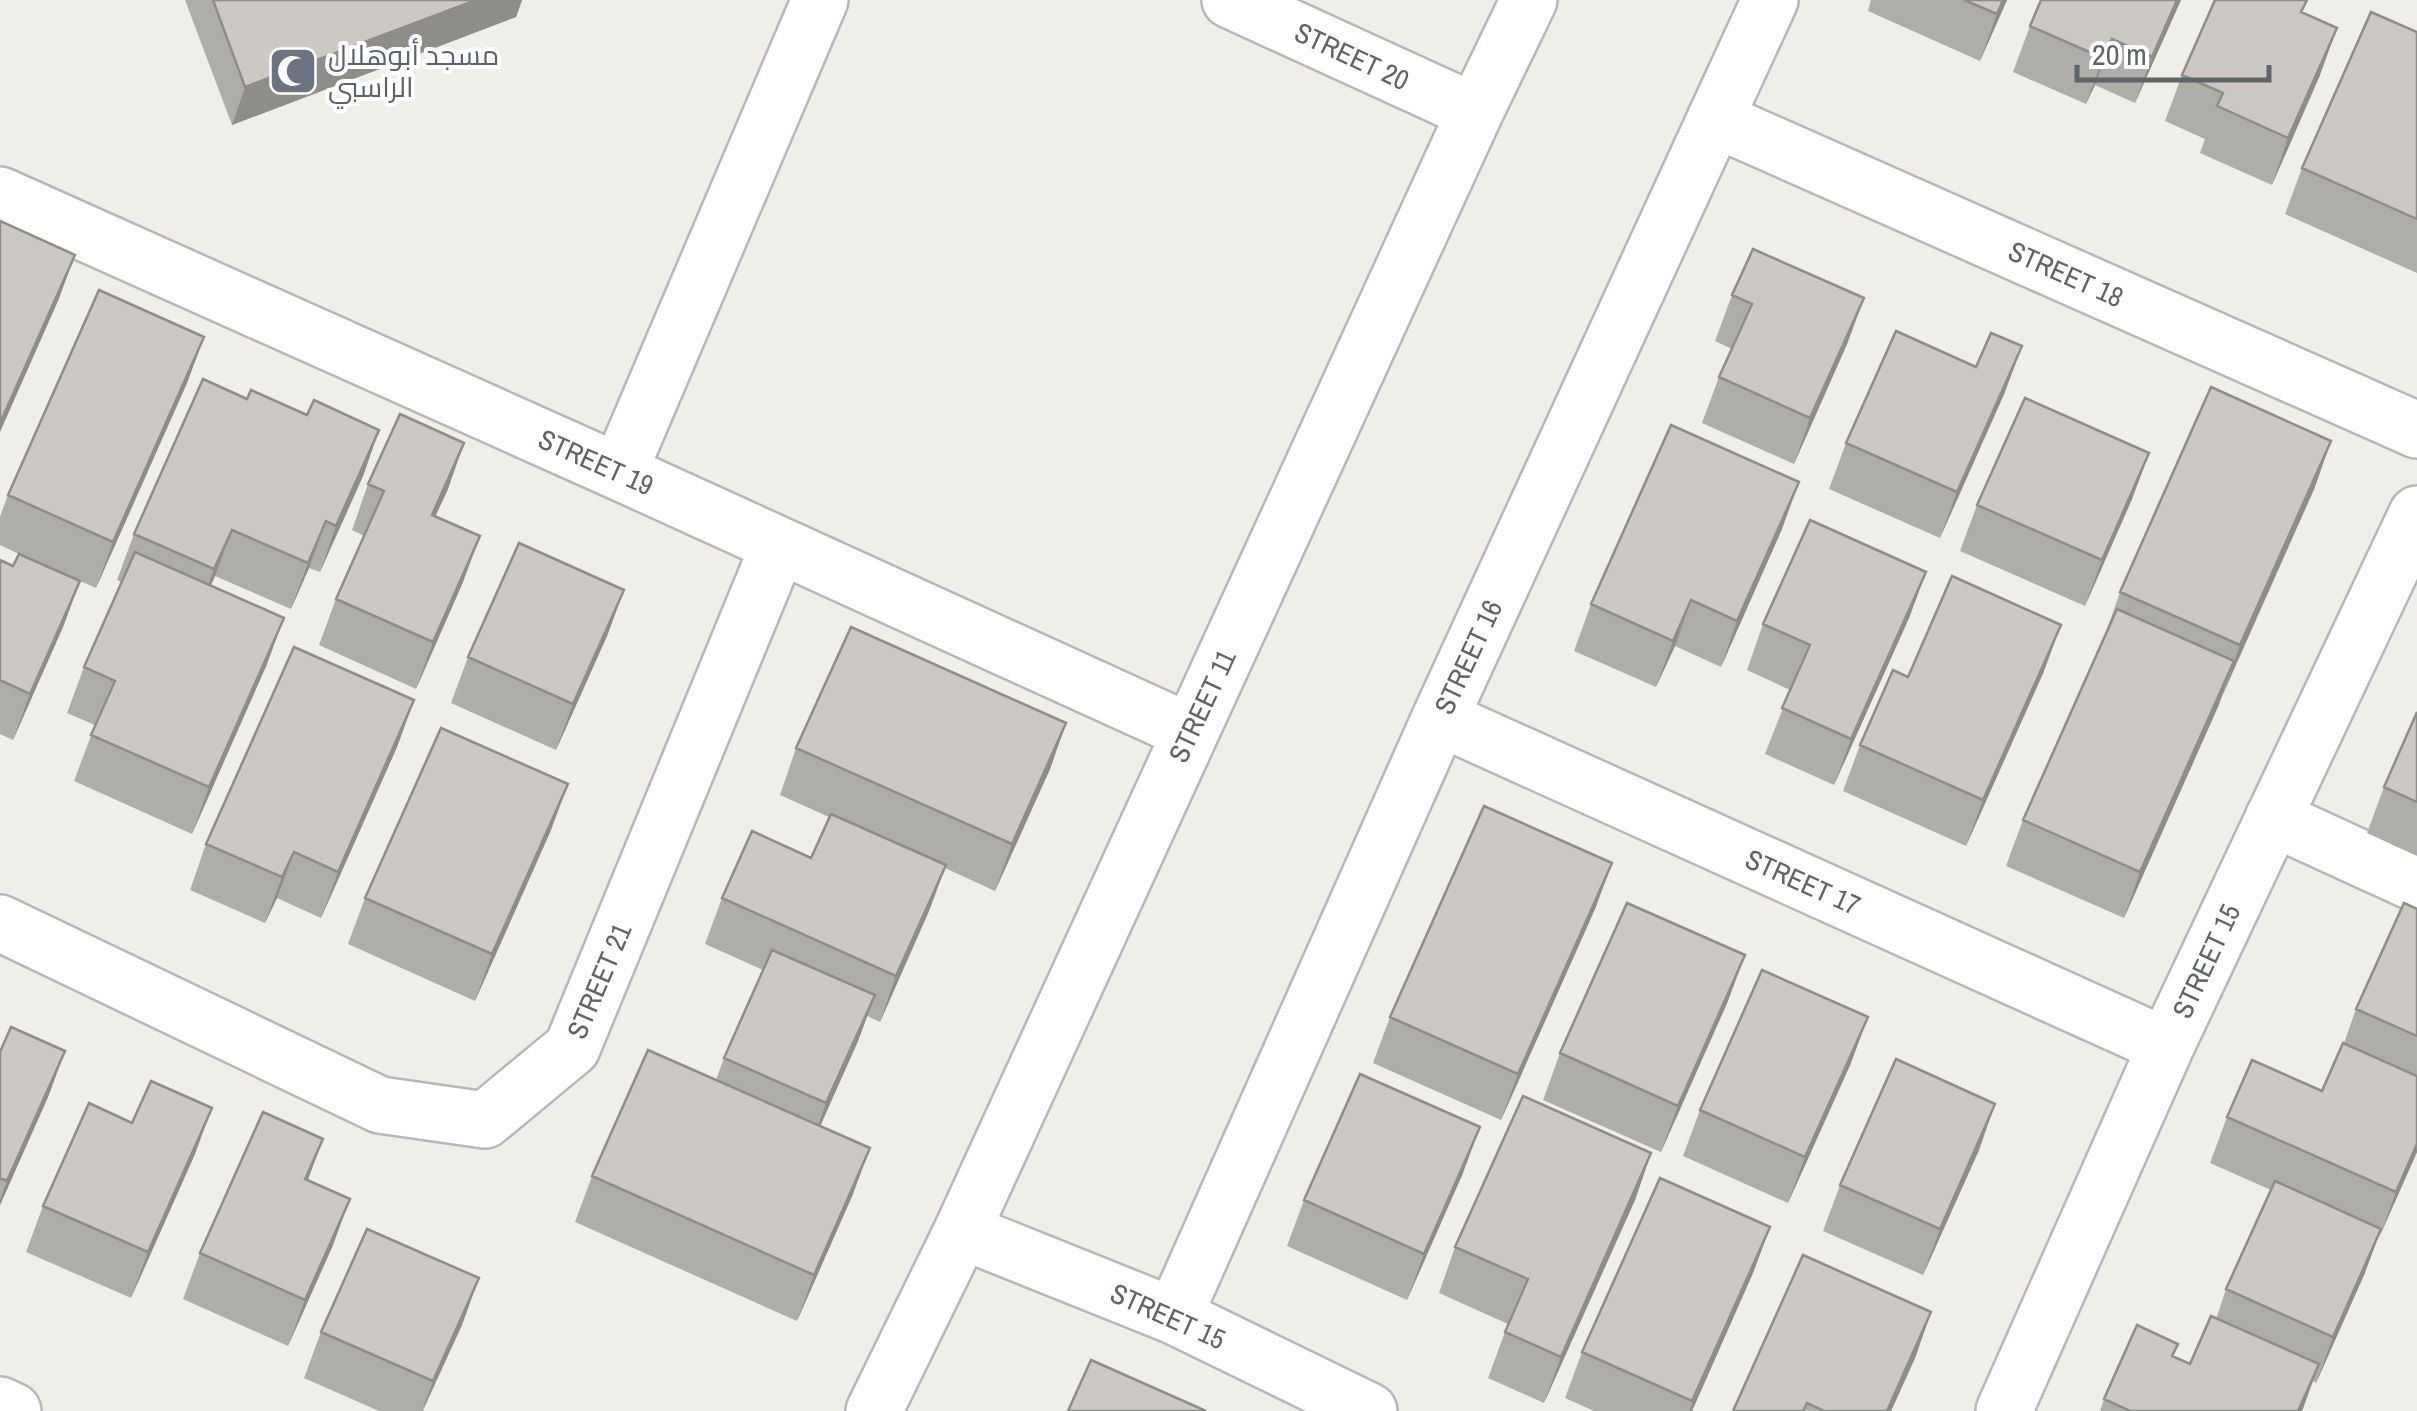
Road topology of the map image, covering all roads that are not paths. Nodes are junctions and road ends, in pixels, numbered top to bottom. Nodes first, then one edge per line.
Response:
1 (820, 0) edge
2 (1230, 0) edge
3 (1529, 0) edge
4 (1770, 0) edge
5 (1475, 112) junction
6 (1715, 119) junction
7 (0, 195) edge
8 (2417, 430) edge
9 (619, 472) junction
10 (2417, 514) edge
11 (780, 545) junction
12 (1440, 718) junction
13 (1190, 732) junction
14 (2274, 818) junction
15 (2417, 884) edge
16 (0, 923) edge
17 (2166, 1046) junction
18 (962, 1231) junction
19 (1174, 1316) junction
20 (0, 1405) edge
21 (13, 1411) edge
22 (874, 1411) edge
23 (1369, 1411) edge
24 (2004, 1411) edge

1 - 9 street
2 - 5 street, STREET 20
3 - 5 street, STREET 11
4 - 6 street, STREET 16
5 - 13 street, STREET 11
6 - 8 street, STREET 18
6 - 12 street, STREET 16
7 - 9 street, STREET 19
9 - 11 street, STREET 19
10 - 14 street, STREET 15
11 - 13 street, STREET 19
11 - 16 street, STREET 21
12 - 17 street, STREET 17
12 - 19 street, STREET 16
13 - 18 street, STREET 11
14 - 15 street
14 - 17 street, STREET 15
17 - 24 street, STREET 15
18 - 19 street, STREET 15
18 - 22 street, STREET 11
19 - 23 street, STREET 15
20 - 21 street

